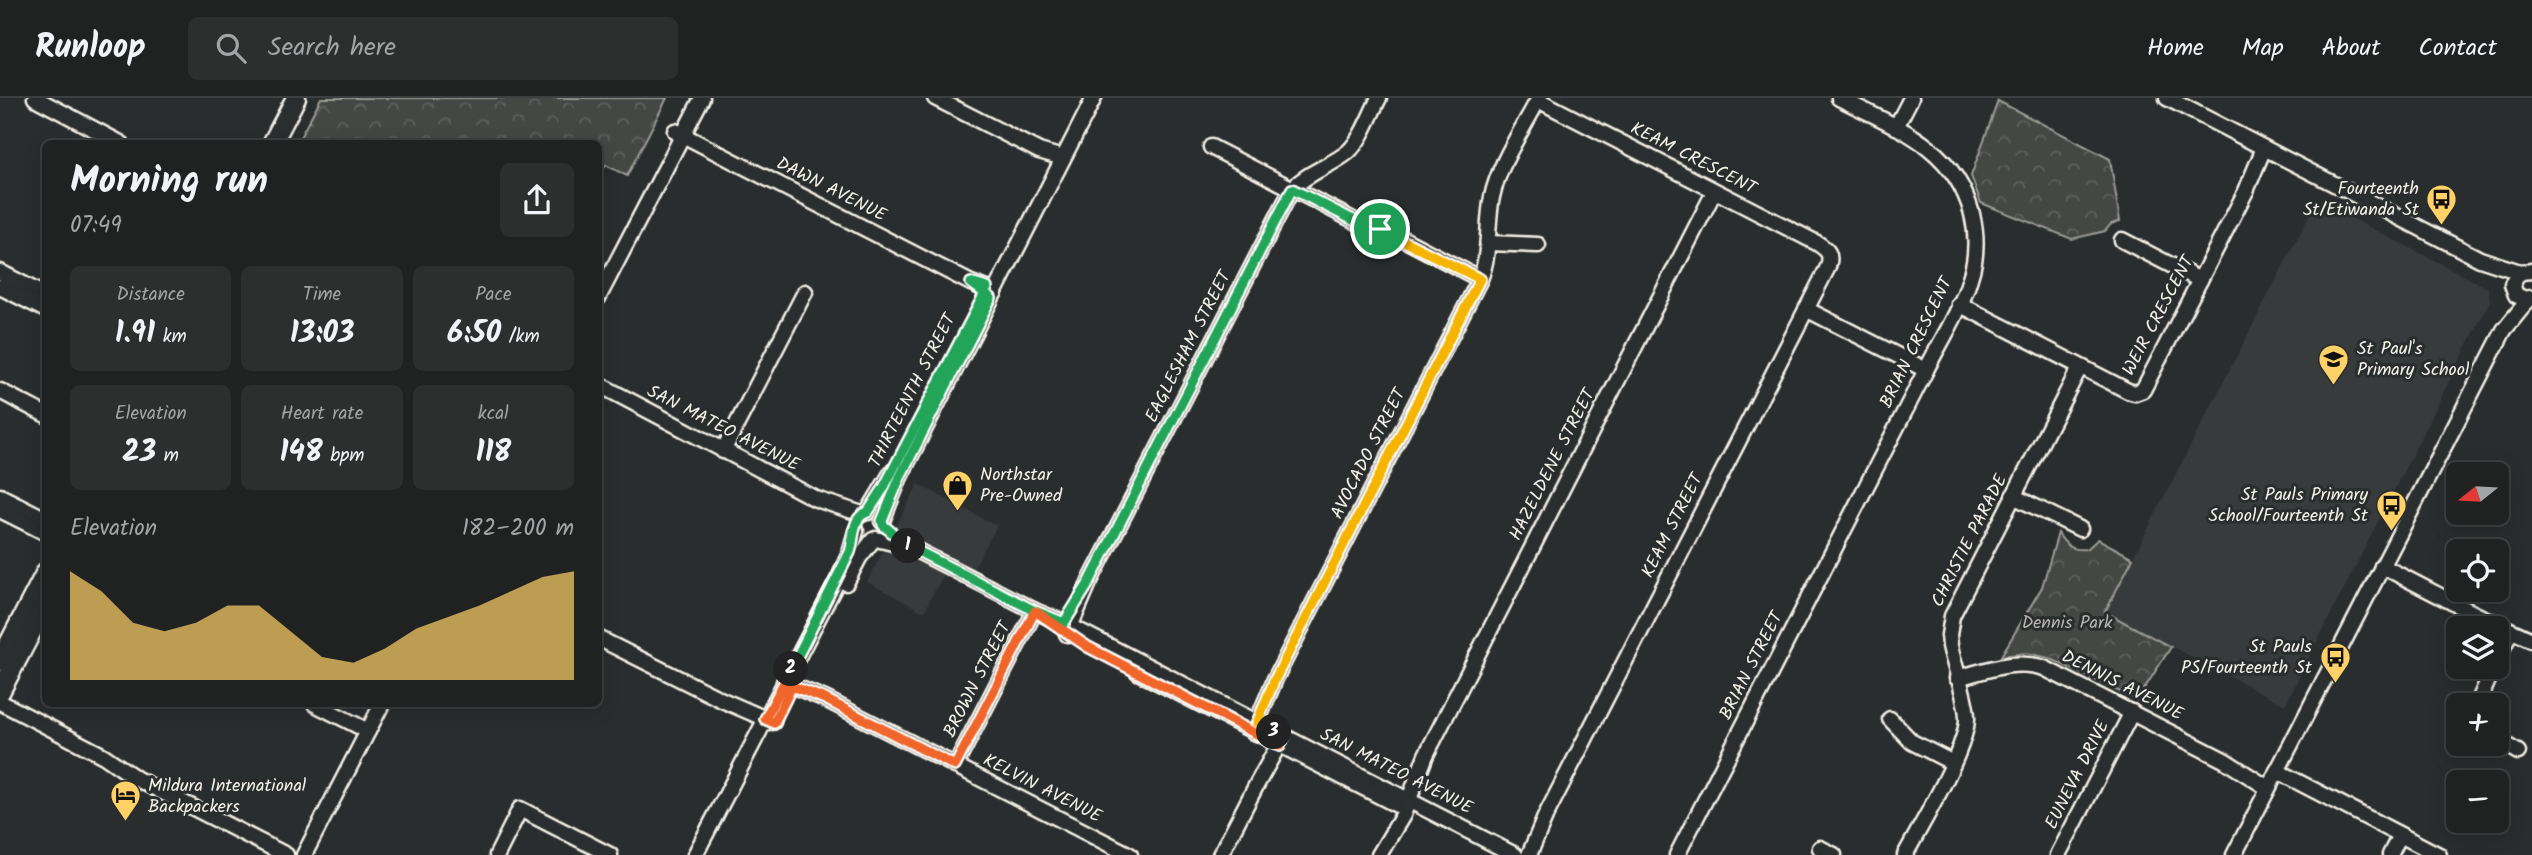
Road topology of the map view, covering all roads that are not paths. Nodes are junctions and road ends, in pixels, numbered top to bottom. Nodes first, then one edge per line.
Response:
1 (35, 98) edge
2 (296, 98) edge
3 (692, 98) edge
4 (702, 98) edge
5 (936, 98) edge
6 (1084, 98) edge
7 (1094, 98) edge
8 (1379, 98) edge
9 (1839, 98) edge
10 (1911, 98) edge
11 (2166, 98) edge
12 (1538, 99) edge
13 (1896, 127) junction
14 (679, 133) junction
15 (114, 140) edge
16 (274, 140) edge
17 (1211, 147) dead end
18 (2268, 150) junction
19 (1057, 161) junction
20 (1292, 189) junction
21 (1714, 192) junction
22 (2122, 240) dead end
23 (1488, 243) junction
24 (1538, 245) dead end
25 (1829, 253) joint
26 (2480, 259) junction
27 (2526, 269) edge
28 (602, 271) edge
29 (0, 272) edge
30 (1480, 279) junction
31 (2200, 280) junction
32 (0, 287) edge
33 (18, 289) junction
34 (2514, 290) junction
35 (602, 291) edge
36 (805, 292) dead end
37 (989, 293) junction
38 (42, 295) edge
39 (2531, 298) edge
40 (1959, 304) junction
41 (42, 307) edge
42 (1806, 309) junction
43 (2504, 330) junction
44 (2080, 367) junction
45 (1926, 370) junction
46 (603, 389) edge
47 (0, 391) edge
48 (42, 413) edge
49 (723, 451) junction
50 (1861, 495) joint
51 (0, 496) edge
52 (2013, 496) junction
53 (816, 499) junction
54 (0, 510) edge
55 (865, 513) junction
56 (42, 517) edge
57 (882, 523) junction
58 (2080, 529) dead end
59 (855, 530) junction
60 (42, 531) edge
61 (874, 539) junction
62 (909, 547) junction
63 (2382, 566) junction
64 (42, 580) edge
65 (1035, 611) junction
66 (42, 612) edge
67 (1066, 629) junction
68 (2511, 631) junction
69 (2509, 635) edge
70 (602, 640) edge
71 (2532, 640) edge
72 (0, 661) edge
73 (1957, 678) junction
74 (790, 681) junction
75 (0, 692) edge
76 (0, 702) edge
77 (321, 707) edge
78 (380, 707) edge
79 (2132, 712) junction
80 (1890, 719) dead end
81 (768, 725) junction
82 (1252, 725) junction
83 (368, 731) junction
84 (1279, 740) junction
85 (2509, 747) edge
86 (2518, 752) dead end
87 (1953, 763) junction
88 (955, 766) junction
89 (2272, 780) junction
90 (1403, 803) junction
91 (1546, 815) junction
92 (2400, 835) junction
93 (1820, 848) dead end
94 (1382, 849) edge
95 (286, 855) edge
96 (304, 855) edge
97 (497, 855) edge
98 (610, 855) edge
99 (695, 855) edge
100 (705, 855) edge
101 (1130, 855) edge
102 (1220, 855) edge
103 (1494, 855) edge
104 (1515, 855) edge
105 (1522, 855) edge
106 (1529, 855) edge
107 (1677, 855) edge
108 (1834, 855) edge
109 (1905, 855) edge
110 (2058, 855) edge
111 (2234, 855) edge
112 (2390, 855) edge
113 (2439, 855) edge

1 - 15 street
2 - 16 main road
3 - 14 street
4 - 14 street
5 - 19 street
6 - 19 street, THIRTEENTH STREET
7 - 19 street, THIRTEENTH STREET
8 - 20 street, EAGLESHAM STREET
9 - 13 street, BRIAN CRESCENT
10 - 13 street
11 - 18 street
12 - 21 street, KEAM CRESCENT
12 - 23 street, AVOCADO STREET
13 - 40 street, BRIAN CRESCENT
14 - 28 street
14 - 35 street
14 - 37 street, DAWN AVENUE
17 - 20 street
18 - 26 street
18 - 31 street, WEIR CRESCENT
19 - 37 street, THIRTEENTH STREET
20 - 30 street
20 - 67 street, EAGLESHAM STREET
21 - 25 street, KEAM CRESCENT
21 - 90 street, HAZELDENE STREET
22 - 31 street
23 - 24 street
23 - 30 street, AVOCADO STREET
25 - 42 street, KEAM STREET
26 - 27 street
26 - 34 street
27 - 34 street
29 - 33 street
30 - 82 street, AVOCADO STREET
31 - 44 street, WEIR CRESCENT
32 - 33 street
33 - 38 street
33 - 41 street
34 - 39 street
34 - 43 street
36 - 49 street
37 - 55 street, THIRTEENTH STREET
37 - 57 street, THIRTEENTH STREET
39 - 43 street
40 - 44 street, WEIR CRESCENT
40 - 45 street, BRIAN CRESCENT
42 - 45 street
42 - 91 street, KEAM STREET
43 - 63 street
44 - 52 street, CHRISTIE PARADE
45 - 50 street, BRIAN CRESCENT
46 - 49 street, SAN MATEO AVENUE
47 - 48 street
49 - 53 street, SAN MATEO AVENUE
50 - 107 street, BRIAN STREET
51 - 56 street
52 - 58 street
52 - 73 street, CHRISTIE PARADE
53 - 55 street, SAN MATEO AVENUE
53 - 59 street, SAN MATEO AVENUE
54 - 60 street
55 - 57 street
55 - 59 street
57 - 61 street
57 - 62 street, SAN MATEO AVENUE
59 - 61 street
59 - 74 street
61 - 62 street, SAN MATEO AVENUE
61 - 74 street
62 - 65 street, SAN MATEO AVENUE
63 - 68 street
63 - 89 street
64 - 72 main road
65 - 67 street, SAN MATEO AVENUE
65 - 88 street, BROWN STREET
66 - 75 main road
67 - 82 street, SAN MATEO AVENUE
68 - 69 street
68 - 71 street
70 - 81 street
73 - 79 street, DENNIS AVENUE
73 - 87 street, CHRISTIE PARADE
74 - 81 street
74 - 88 street, KELVIN AVENUE
76 - 95 street
77 - 83 street
78 - 83 street
79 - 89 street, DENNIS AVENUE
79 - 110 street, EUNEVA DRIVE
80 - 87 street
81 - 99 street
81 - 100 street
82 - 84 street, SAN MATEO AVENUE
83 - 96 street
84 - 90 street, SAN MATEO AVENUE
84 - 102 street
85 - 86 street
87 - 109 street, CHRISTIE PARADE
88 - 101 street, KELVIN AVENUE
89 - 92 street, DENNIS AVENUE
89 - 111 street
90 - 94 street, HAZELDENE STREET
90 - 103 street, SAN MATEO AVENUE
90 - 104 street, SAN MATEO AVENUE
91 - 105 street, KEAM STREET
91 - 106 street, KEAM STREET
92 - 112 street
92 - 113 street, DENNIS AVENUE
93 - 108 street
97 - 98 street

